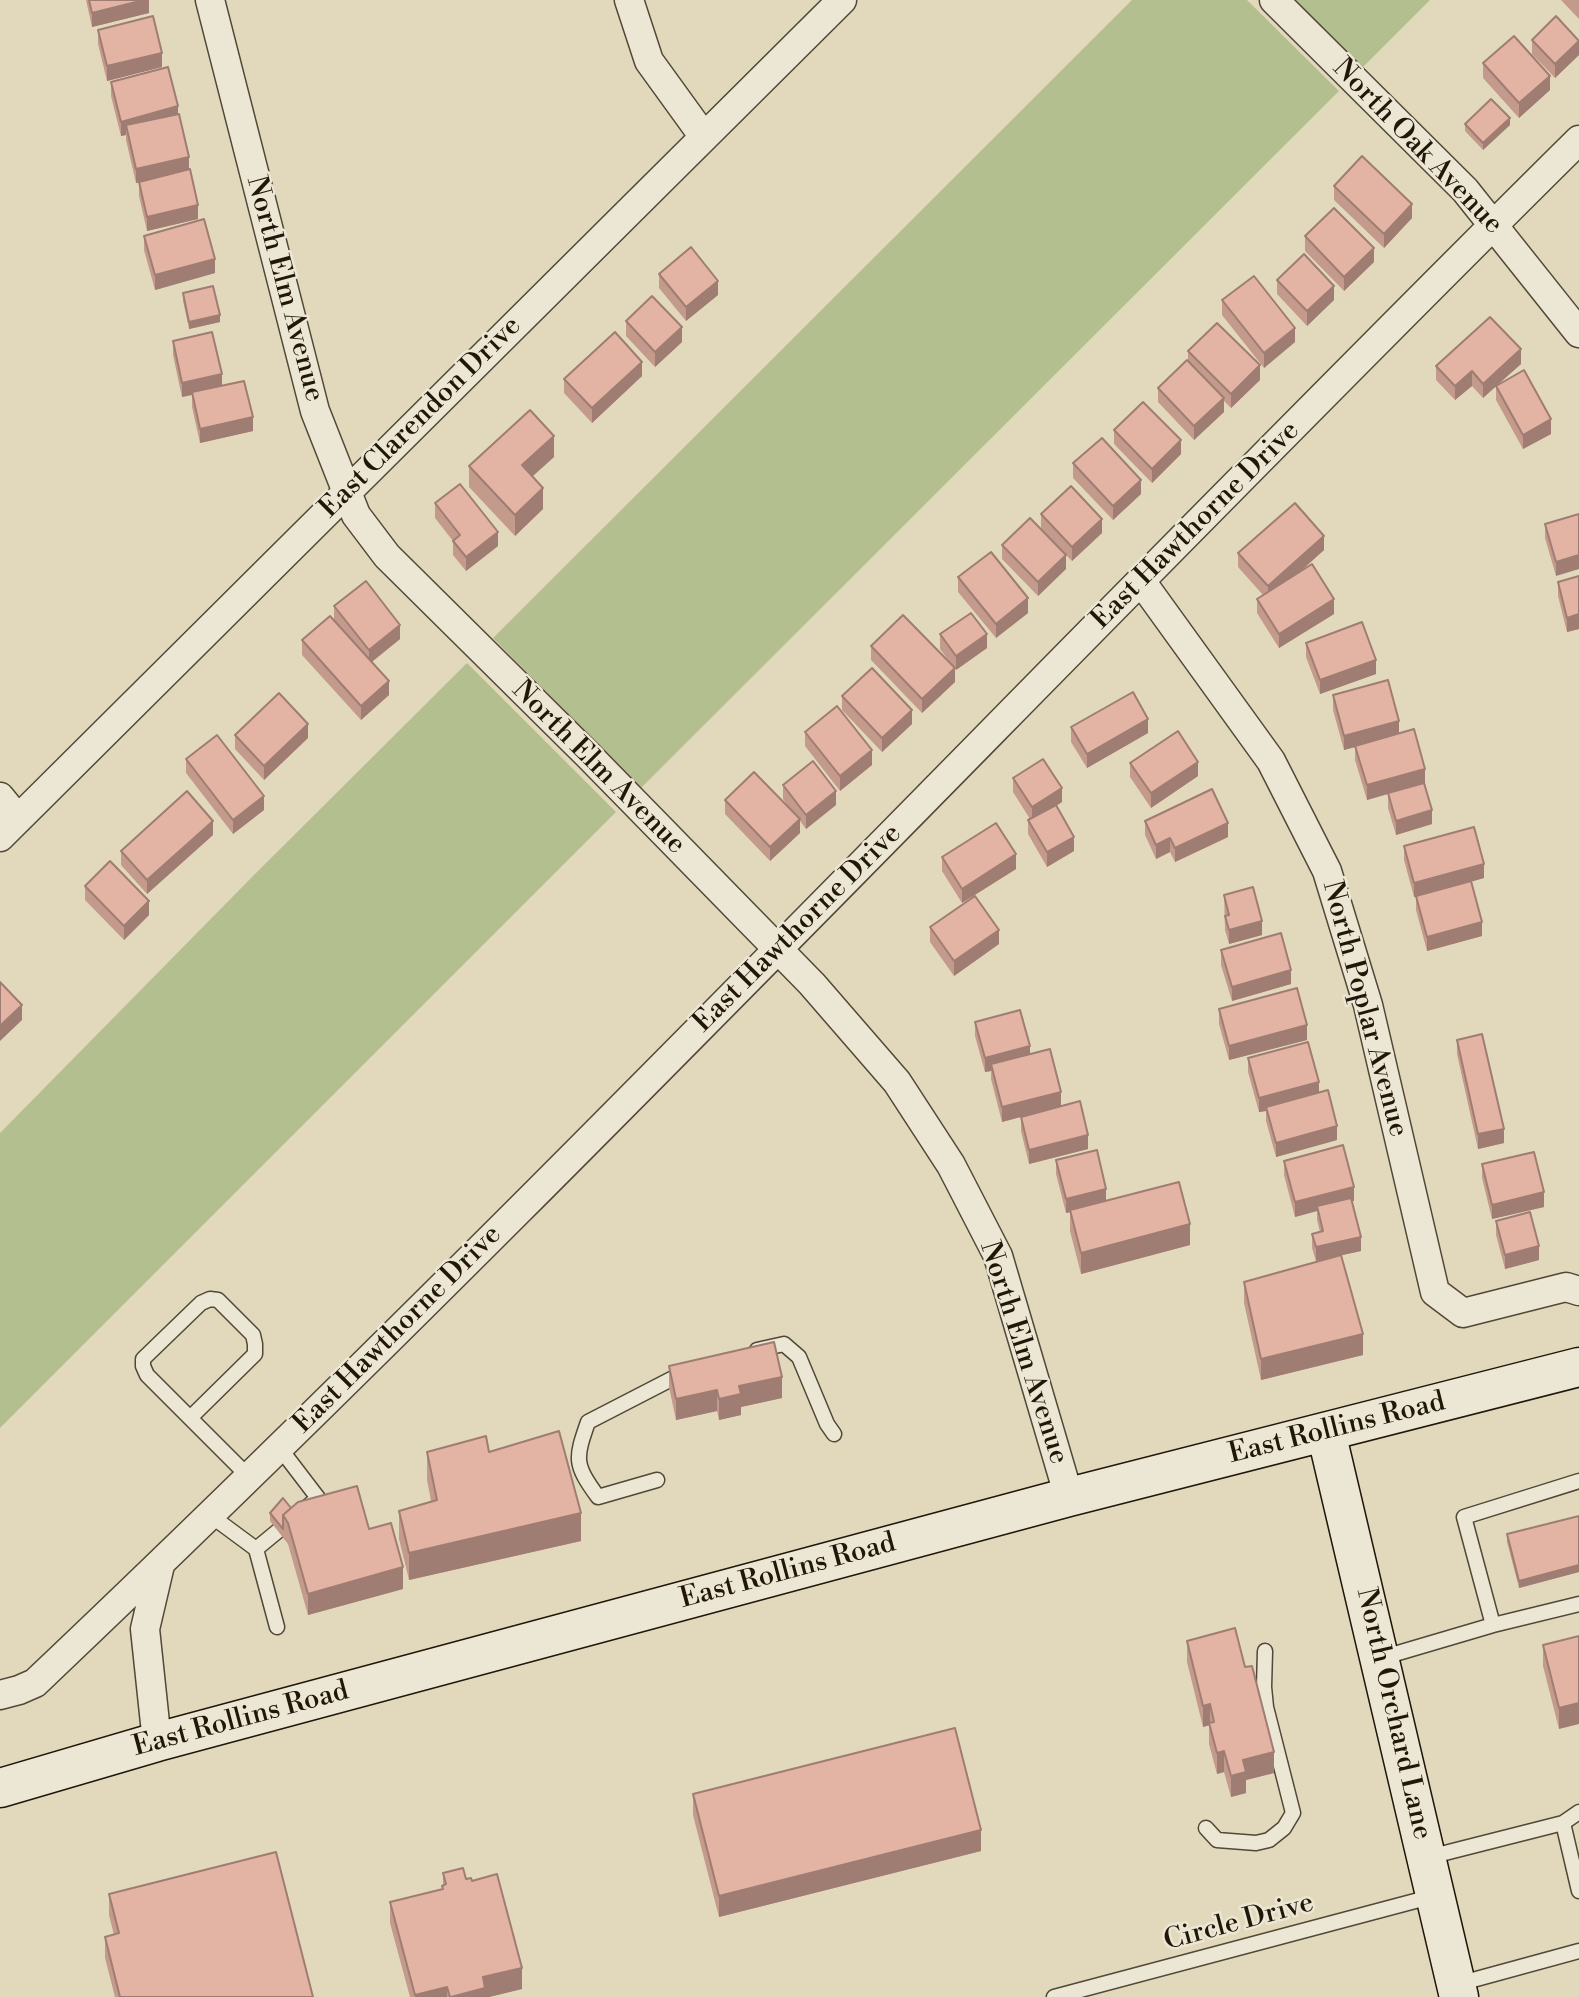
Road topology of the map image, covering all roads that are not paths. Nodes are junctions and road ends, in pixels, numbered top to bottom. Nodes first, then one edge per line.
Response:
1 (210, 0) edge
2 (629, 0) edge
3 (842, 0) edge
4 (1273, 0) edge
5 (704, 137) junction
6 (1579, 140) edge
7 (1494, 225) junction
8 (1579, 332) edge
9 (346, 491) junction
10 (1141, 581) junction
11 (0, 797) edge
12 (9, 828) edge
13 (777, 950) junction
14 (1579, 1291) edge
15 (741, 1354) edge
16 (702, 1363) edge
17 (1579, 1367) edge
18 (190, 1418) junction
19 (1326, 1432) junction
20 (834, 1434) dead end
21 (279, 1447) junction
22 (249, 1477) junction
23 (657, 1480) dead end
24 (1579, 1481) edge
25 (1069, 1497) junction
26 (210, 1515) junction
27 (256, 1549) junction
28 (160, 1564) junction
29 (1579, 1604) edge
30 (1493, 1625) junction
31 (277, 1627) dead end
32 (1265, 1651) dead end
33 (1380, 1658) junction
34 (0, 1695) edge
35 (157, 1742) junction
36 (0, 1788) edge
37 (1579, 1812) edge
38 (1563, 1823) junction
39 (1206, 1828) dead end
40 (1426, 1857) junction
41 (1579, 1891) edge
42 (1435, 1896) junction
43 (1579, 1951) edge
44 (1458, 1990) edge
45 (1054, 1997) edge

1 - 9 street, North Elm Avenue
2 - 5 street
3 - 5 street, East Clarendon Drive
4 - 7 street, North Oak Avenue
5 - 9 street, East Clarendon Drive
6 - 7 street, East Hawthorne Drive
7 - 8 street, North Oak Avenue
7 - 10 street, East Hawthorne Drive
9 - 12 street, East Clarendon Drive
9 - 13 street, North Elm Avenue
10 - 13 street, East Hawthorne Drive
10 - 14 street, North Poplar Avenue
11 - 12 street
13 - 21 street, East Hawthorne Drive
13 - 25 street, North Elm Avenue
15 - 20 lane
16 - 23 lane
17 - 19 main road, East Rollins Road
18 - 18 lane
18 - 22 lane
19 - 25 main road, East Rollins Road
19 - 33 main road, North Orchard Lane
21 - 22 street, East Hawthorne Drive
21 - 27 lane
22 - 26 street, East Hawthorne Drive
24 - 30 lane
25 - 35 main road, East Rollins Road
26 - 27 lane
26 - 28 street, East Hawthorne Drive
27 - 31 lane
28 - 34 street, East Hawthorne Drive
28 - 35 street
29 - 30 lane
30 - 33 lane
32 - 39 lane
33 - 40 main road, North Orchard Lane
35 - 36 main road, East Rollins Road
37 - 38 lane
38 - 40 lane
38 - 41 lane
40 - 42 main road, North Orchard Lane
42 - 44 main road, North Orchard Lane
42 - 45 lane, Circle Drive
43 - 44 lane

